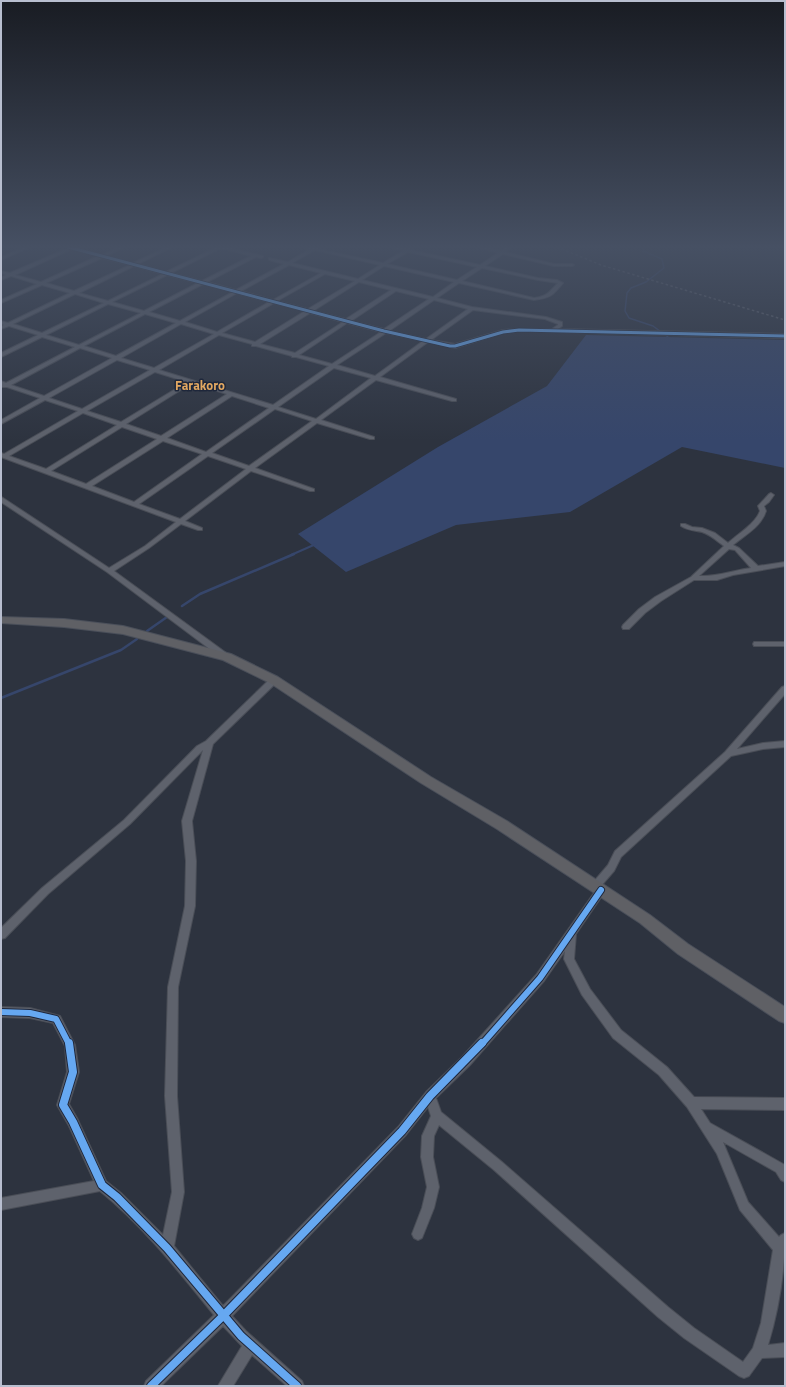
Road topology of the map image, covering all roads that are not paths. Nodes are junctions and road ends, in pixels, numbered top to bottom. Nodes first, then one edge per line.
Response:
1 (35, 312) edge
2 (91, 312) edge
3 (138, 312) edge
4 (202, 312) edge
5 (254, 312) edge
6 (306, 312) edge
7 (316, 312) edge
8 (361, 312) edge
9 (412, 312) edge
10 (467, 312) edge
11 (500, 312) edge
12 (142, 313) junction
13 (348, 320) junction
14 (1, 322) edge
15 (182, 323) junction
16 (9, 324) junction
17 (1, 328) edge
18 (384, 330) junction
19 (554, 330) junction
20 (216, 334) junction
21 (42, 335) junction
22 (785, 336) edge
23 (428, 341) junction
24 (254, 345) junction
25 (81, 346) junction
26 (1, 355) edge
27 (294, 356) junction
28 (116, 357) junction
29 (333, 366) junction
30 (155, 370) junction
31 (375, 378) junction
32 (192, 381) junction
33 (3, 385) edge
34 (231, 394) junction
35 (44, 397) junction
36 (454, 400) dead end
37 (275, 407) junction
38 (83, 411) junction
39 (317, 420) junction
40 (1, 422) edge
41 (122, 424) junction
42 (163, 438) junction
43 (372, 438) dead end
44 (208, 454) junction
45 (3, 455) edge
46 (251, 468) junction
47 (47, 471) junction
48 (88, 486) junction
49 (312, 490) dead end
50 (771, 495) dead end
51 (1, 499) edge
52 (135, 504) junction
53 (180, 522) junction
54 (683, 525) dead end
55 (200, 529) dead end
56 (728, 546) junction
57 (785, 564) edge
58 (756, 569) junction
59 (109, 571) junction
60 (693, 578) junction
61 (1, 620) edge
62 (626, 627) dead end
63 (757, 644) dead end
64 (785, 644) edge
65 (227, 657) junction
66 (274, 680) junction
67 (785, 689) edge
68 (209, 743) junction
69 (785, 744) edge
70 (728, 754) junction
71 (598, 888) junction
72 (1, 934) edge
73 (571, 934) junction
74 (1, 1012) edge
75 (783, 1014) edge
76 (430, 1096) junction
77 (691, 1103) junction
78 (785, 1104) edge
79 (437, 1116) junction
80 (706, 1126) junction
81 (785, 1176) edge
82 (102, 1185) junction
83 (1, 1204) edge
84 (418, 1234) dead end
85 (783, 1247) edge
86 (167, 1248) junction
87 (223, 1316) junction
88 (251, 1345) junction
89 (785, 1350) edge
90 (759, 1352) junction
91 (151, 1386) edge
92 (224, 1386) edge
93 (296, 1386) edge

1 - 16 street
2 - 21 street
3 - 12 street
4 - 15 street
5 - 20 street
6 - 24 street
7 - 13 street
8 - 13 street
9 - 18 street
10 - 23 street
11 - 19 street
12 - 15 street
12 - 25 street
13 - 18 street
13 - 27 street
14 - 16 street
15 - 20 street
15 - 28 street
16 - 17 street
16 - 21 street
18 - 23 street
18 - 29 street
19 - 22 street
19 - 23 street
20 - 24 street
20 - 30 street
21 - 25 street
21 - 26 street
23 - 31 street
24 - 27 street
25 - 28 street
25 - 33 street
27 - 29 street
28 - 30 street
28 - 35 street
29 - 31 street
29 - 37 street
30 - 32 street
30 - 38 street
31 - 36 street
31 - 39 street
32 - 34 street
32 - 41 street
33 - 35 street
34 - 37 street
34 - 42 street
35 - 38 street
35 - 40 street
37 - 39 street
37 - 44 street
38 - 41 street
38 - 45 street
39 - 43 street
39 - 46 street
41 - 42 street
41 - 47 street
42 - 44 street
42 - 48 street
44 - 46 street
44 - 52 street
45 - 47 street
46 - 49 street
46 - 53 street
47 - 48 street
48 - 52 street
50 - 56 street
51 - 59 street
52 - 53 street
53 - 55 street
53 - 59 street
54 - 56 street
56 - 58 street
56 - 60 street
57 - 58 street
58 - 60 street
59 - 65 street
60 - 62 street
61 - 65 highway
63 - 64 street
65 - 66 highway
66 - 68 street
66 - 71 highway
67 - 70 street
68 - 72 street
68 - 86 street
69 - 70 street
70 - 71 street
71 - 73 street
71 - 75 highway
73 - 76 street
73 - 77 street
74 - 82 street
76 - 79 street
76 - 87 street
77 - 78 street
77 - 80 street
79 - 84 street
79 - 90 street
80 - 81 street
80 - 85 street
82 - 83 street
82 - 86 street
85 - 90 street
86 - 87 street
87 - 88 street
87 - 91 street
88 - 92 street
88 - 93 street
89 - 90 street

